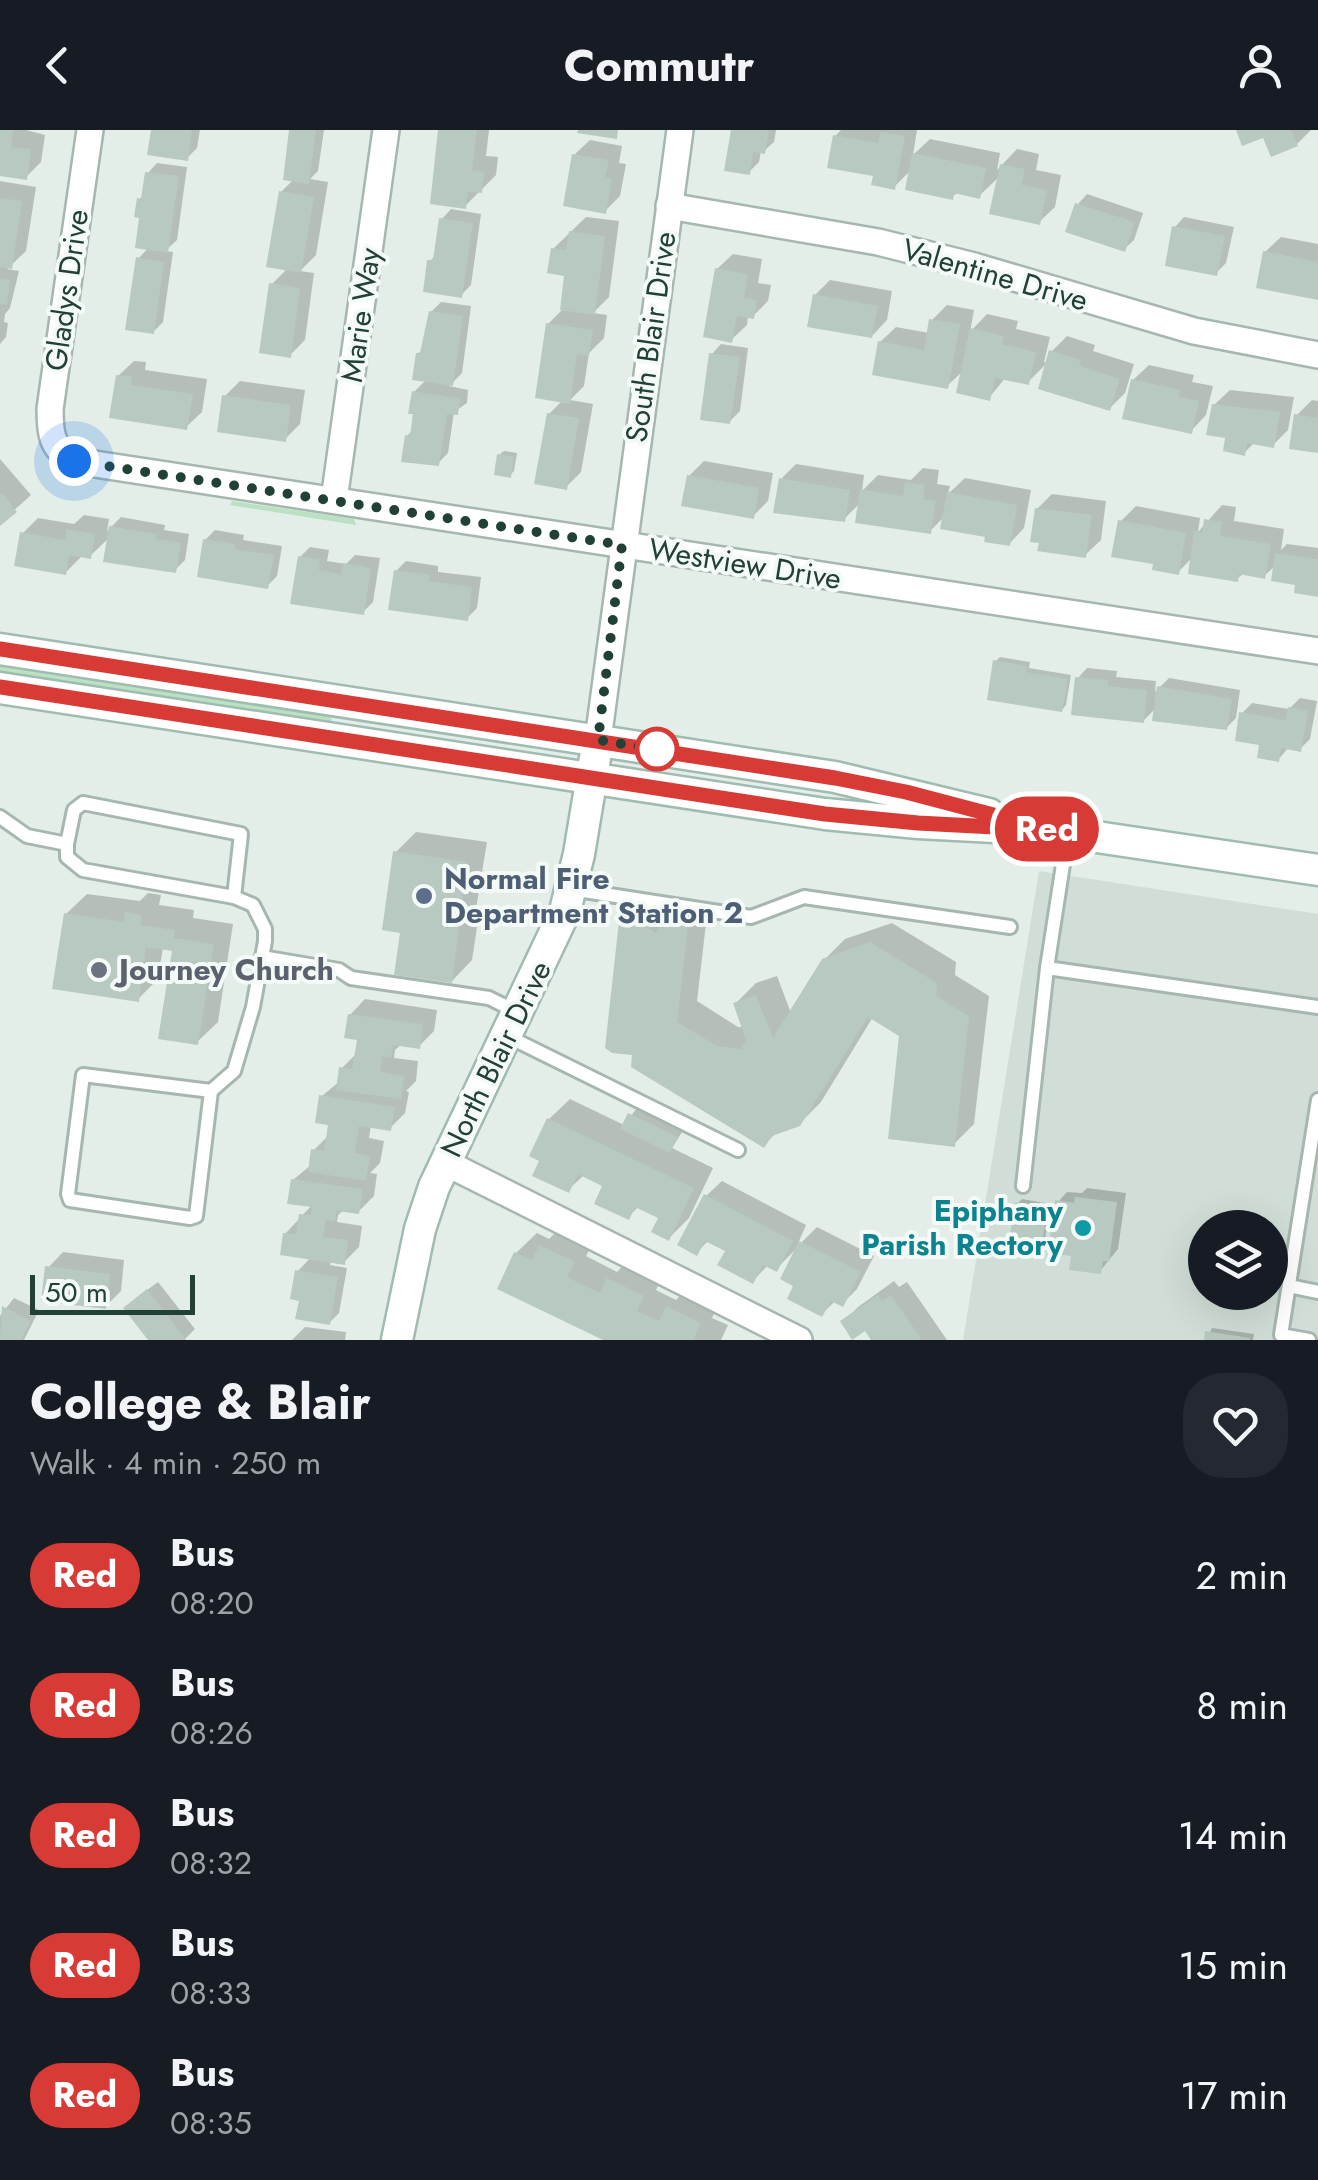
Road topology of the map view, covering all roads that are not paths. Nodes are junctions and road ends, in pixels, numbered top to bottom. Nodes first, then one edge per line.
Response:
1 (90, 130) edge
2 (386, 130) edge
3 (680, 130) edge
4 (669, 206) junction
5 (1318, 355) edge
6 (57, 448) joint
7 (334, 500) junction
8 (622, 545) junction
9 (0, 648) edge
10 (1318, 651) edge
11 (0, 688) edge
12 (598, 740) junction
13 (592, 778) junction
14 (0, 817) edge
15 (1059, 831) junction
16 (67, 844) junction
17 (1318, 870) edge
18 (571, 888) junction
19 (234, 897) junction
20 (1010, 926) dead end
21 (262, 957) junction
22 (1047, 968) junction
23 (1318, 1007) edge
24 (513, 1024) junction
25 (211, 1091) junction
26 (1318, 1100) edge
27 (738, 1150) dead end
28 (446, 1163) junction
29 (1023, 1186) dead end
30 (1289, 1286) junction
31 (1318, 1292) edge
32 (398, 1340) edge
33 (799, 1340) edge
34 (1309, 1340) edge

1 - 6 street, Gladys Drive
2 - 7 street, Marie Way
3 - 4 street, South Blair Drive
4 - 5 street, Valentine Drive
4 - 8 street, South Blair Drive
6 - 7 street, Westview Drive
7 - 8 street, Westview Drive
8 - 10 street, Westview Drive
8 - 12 street, South Blair Drive
9 - 12 main road
11 - 13 main road
12 - 13 main road, North Blair Drive
12 - 15 main road
13 - 15 main road
13 - 18 main road, North Blair Drive
14 - 16 lane
15 - 17 main road
15 - 22 lane
16 - 19 lane
16 - 19 lane
18 - 20 lane
18 - 24 main road, North Blair Drive
19 - 21 lane
21 - 24 lane
21 - 25 lane
22 - 23 lane
22 - 29 lane
24 - 27 lane
24 - 28 main road, North Blair Drive
25 - 25 lane
26 - 30 lane
28 - 32 main road, North Blair Drive
28 - 33 street
30 - 31 lane
30 - 34 lane

